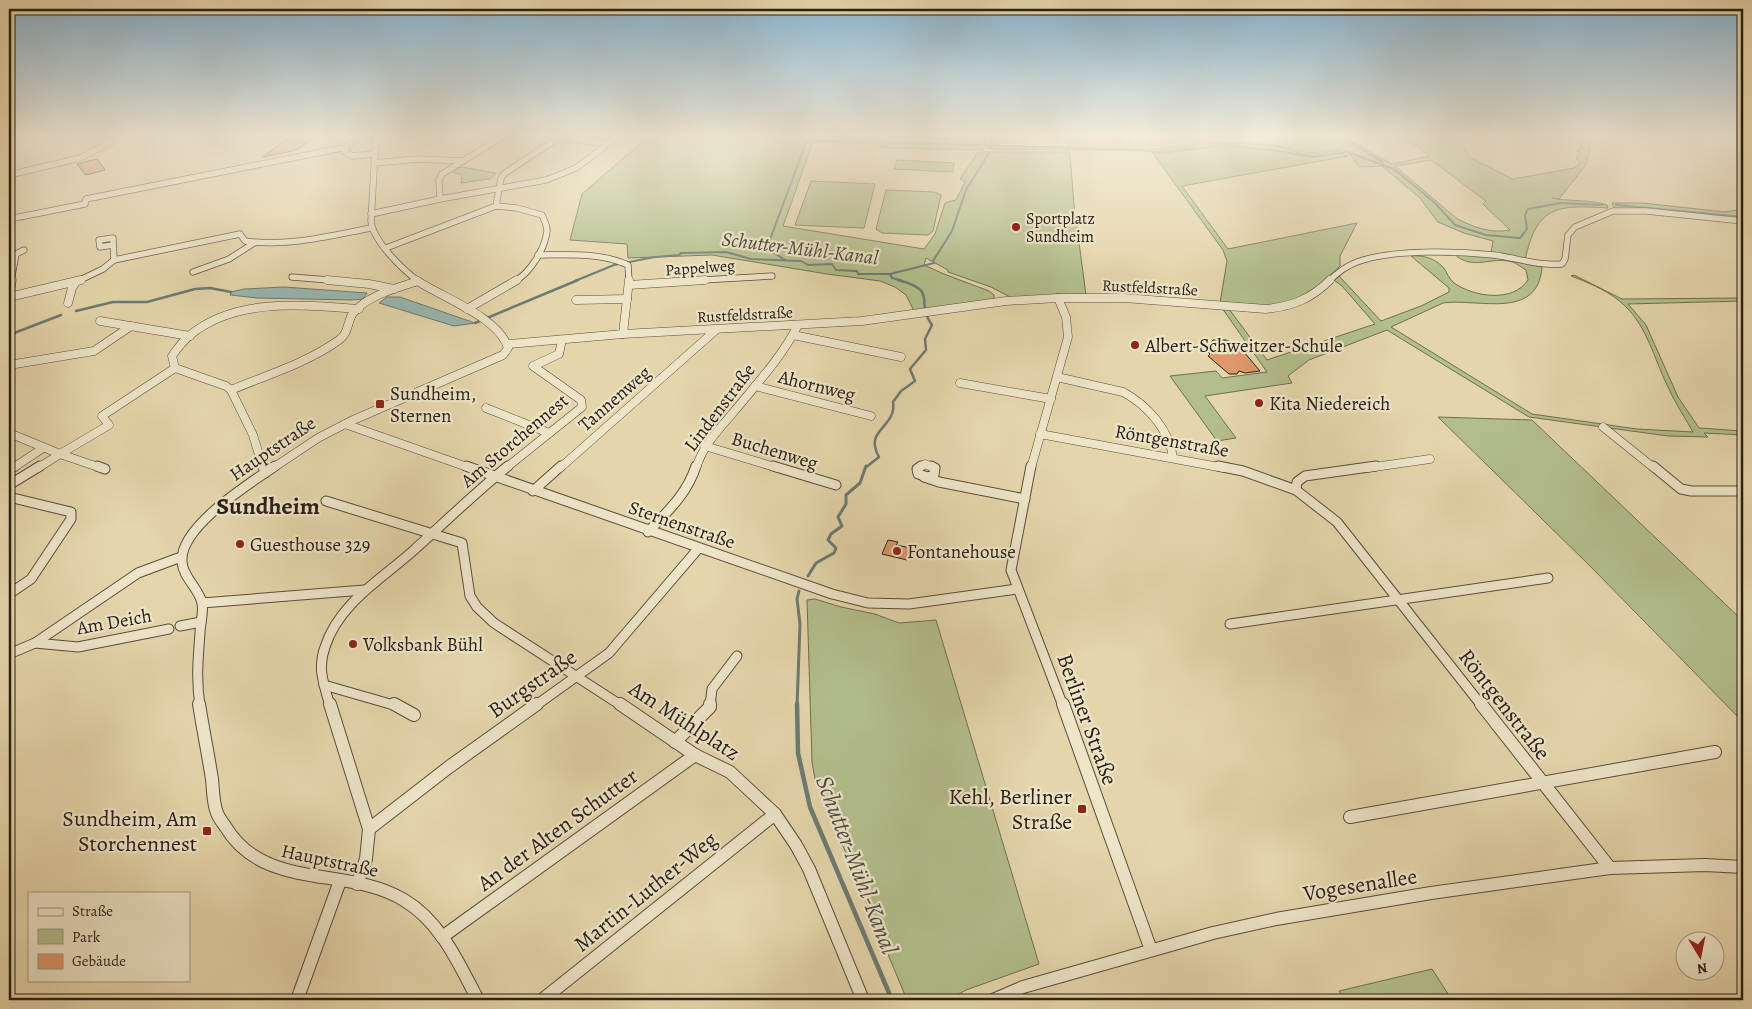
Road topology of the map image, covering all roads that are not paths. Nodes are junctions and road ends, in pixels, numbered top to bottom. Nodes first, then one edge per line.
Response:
1 (171, 182) edge
2 (373, 182) edge
3 (439, 182) edge
4 (500, 182) edge
5 (534, 182) edge
6 (499, 188) junction
7 (440, 199) junction
8 (496, 206) junction
9 (371, 214) junction
10 (9, 219) edge
11 (1743, 222) edge
12 (371, 228) junction
13 (254, 243) junction
14 (113, 245) dead end
15 (386, 248) junction
16 (24, 250) dead end
17 (538, 255) junction
18 (114, 260) junction
19 (193, 272) dead end
20 (772, 276) dead end
21 (292, 277) dead end
22 (418, 281) junction
23 (76, 282) junction
24 (630, 285) junction
25 (394, 289) junction
26 (9, 296) edge
27 (1058, 298) junction
28 (627, 299) junction
29 (576, 300) dead end
30 (68, 303) dead end
31 (359, 309) junction
32 (467, 309) junction
33 (100, 321) dead end
34 (798, 325) junction
35 (131, 326) junction
36 (717, 329) junction
37 (623, 334) junction
38 (793, 335) junction
39 (190, 336) junction
40 (562, 340) junction
41 (509, 344) junction
42 (901, 357) dead end
43 (9, 365) edge
44 (175, 368) junction
45 (1057, 377) junction
46 (960, 383) dead end
47 (754, 386) junction
48 (231, 390) junction
49 (1051, 399) junction
50 (486, 408) dead end
51 (871, 416) dead end
52 (345, 424) junction
53 (1603, 427) dead end
54 (9, 433) edge
55 (549, 433) junction
56 (1040, 434) junction
57 (705, 446) junction
58 (43, 448) junction
59 (60, 454) junction
60 (1173, 458) junction
61 (1430, 459) dead end
62 (105, 469) dead end
63 (9, 470) edge
64 (265, 473) junction
65 (496, 476) junction
66 (924, 477) dead end
67 (9, 485) edge
68 (836, 485) dead end
69 (1296, 490) junction
70 (534, 491) junction
71 (1743, 491) edge
72 (9, 497) edge
73 (1025, 500) junction
74 (326, 502) dead end
75 (648, 532) junction
76 (433, 534) junction
77 (698, 549) junction
78 (181, 557) junction
79 (1548, 578) dead end
80 (1017, 589) junction
81 (364, 590) junction
82 (9, 594) edge
83 (1399, 600) junction
84 (202, 602) junction
85 (201, 622) junction
86 (1230, 624) dead end
87 (180, 626) dead end
88 (169, 629) dead end
89 (35, 643) junction
90 (9, 654) edge
91 (737, 656) dead end
92 (578, 676) junction
93 (324, 685) junction
94 (414, 715) dead end
95 (676, 742) junction
96 (1715, 752) dead end
97 (695, 755) junction
98 (1543, 784) junction
99 (775, 814) junction
100 (1350, 817) dead end
101 (369, 830) junction
102 (1743, 867) edge
103 (1610, 868) junction
104 (340, 881) junction
105 (357, 884) junction
106 (442, 937) junction
107 (1151, 950) junction
108 (297, 1000) edge
109 (478, 1000) edge
110 (542, 1000) edge
111 (864, 1000) edge
112 (993, 1000) edge

1 - 10 street
2 - 9 street
3 - 7 street
4 - 6 street
5 - 6 street
6 - 7 street
6 - 8 street
7 - 9 street
8 - 15 street
8 - 17 street
9 - 12 street
11 - 27 street, Rustfeldstraße
12 - 13 street
12 - 15 street
13 - 18 street
13 - 19 street
14 - 18 street
15 - 22 street
16 - 26 street
17 - 24 street
17 - 32 street
18 - 23 street
20 - 24 street, Pappelweg
21 - 25 street
22 - 25 street
22 - 32 street
23 - 26 street
23 - 30 street
24 - 28 street
25 - 31 street
27 - 34 street, Rustfeldstraße
27 - 45 street, Berliner Straße
28 - 29 street
28 - 37 street
31 - 39 street
31 - 48 street
32 - 41 street
33 - 35 street
34 - 36 street, Rustfeldstraße
34 - 38 street, Lindenstraße
35 - 39 street
35 - 43 street
36 - 37 street, Rustfeldstraße
36 - 70 street, Tannenweg
37 - 40 street, Rustfeldstraße
38 - 42 street
38 - 47 street, Lindenstraße
39 - 44 street
40 - 41 street, Rustfeldstraße
40 - 55 street, Am Storchennest
41 - 52 street, Hauptstraße
44 - 48 street
44 - 59 street
45 - 49 street, Berliner Straße
45 - 60 street
46 - 49 street
47 - 51 street, Ahornweg
47 - 57 street, Lindenstraße
48 - 64 street
49 - 56 street, Berliner Straße
50 - 55 street
52 - 64 street, Hauptstraße
52 - 65 street, Sternenstraße
53 - 71 street
54 - 58 street
55 - 65 street, Am Storchennest
56 - 60 street, Röntgenstraße
56 - 73 street, Berliner Straße
57 - 68 street, Buchenweg
57 - 75 street, Lindenstraße
58 - 59 street
58 - 63 street
59 - 62 street
59 - 67 street
60 - 69 street, Röntgenstraße
61 - 69 street
64 - 78 street, Hauptstraße
65 - 70 street, Sternenstraße
65 - 76 street, Am Storchennest
66 - 73 street
69 - 83 street, Röntgenstraße
70 - 75 street, Sternenstraße
72 - 82 street
73 - 80 street, Berliner Straße
74 - 76 street
75 - 77 street, Sternenstraße
76 - 81 street, Am Storchennest
76 - 92 street, Am Mühlplatz
77 - 80 street, Sternenstraße
77 - 92 street, Burgstraße
78 - 84 street
78 - 89 street
79 - 83 street
80 - 107 street, Berliner Straße
81 - 84 street
81 - 93 street, Am Storchennest
83 - 86 street
83 - 98 street, Röntgenstraße
84 - 85 street, Hauptstraße
85 - 87 street, Am Deich
85 - 104 street, Hauptstraße
88 - 89 street, Am Deich
89 - 90 street
91 - 95 street
92 - 95 street, Am Mühlplatz
92 - 101 street, Burgstraße
93 - 94 street
93 - 101 street, Am Storchennest
95 - 97 street, Am Mühlplatz
96 - 98 street, Röntgenstraße
97 - 99 street, Am Mühlplatz
97 - 106 street, An der Alten Schutter
98 - 100 street, Röntgenstraße
98 - 103 street, Röntgenstraße
99 - 110 street, Martin-Luther-Weg
99 - 111 street, Am Mühlplatz
101 - 105 street, Am Storchennest
102 - 103 street, Vogesenallee
103 - 107 street, Vogesenallee
104 - 105 street, Hauptstraße
104 - 108 street
105 - 106 street, Hauptstraße
106 - 109 street, Hauptstraße
107 - 112 street, Vogesenallee

